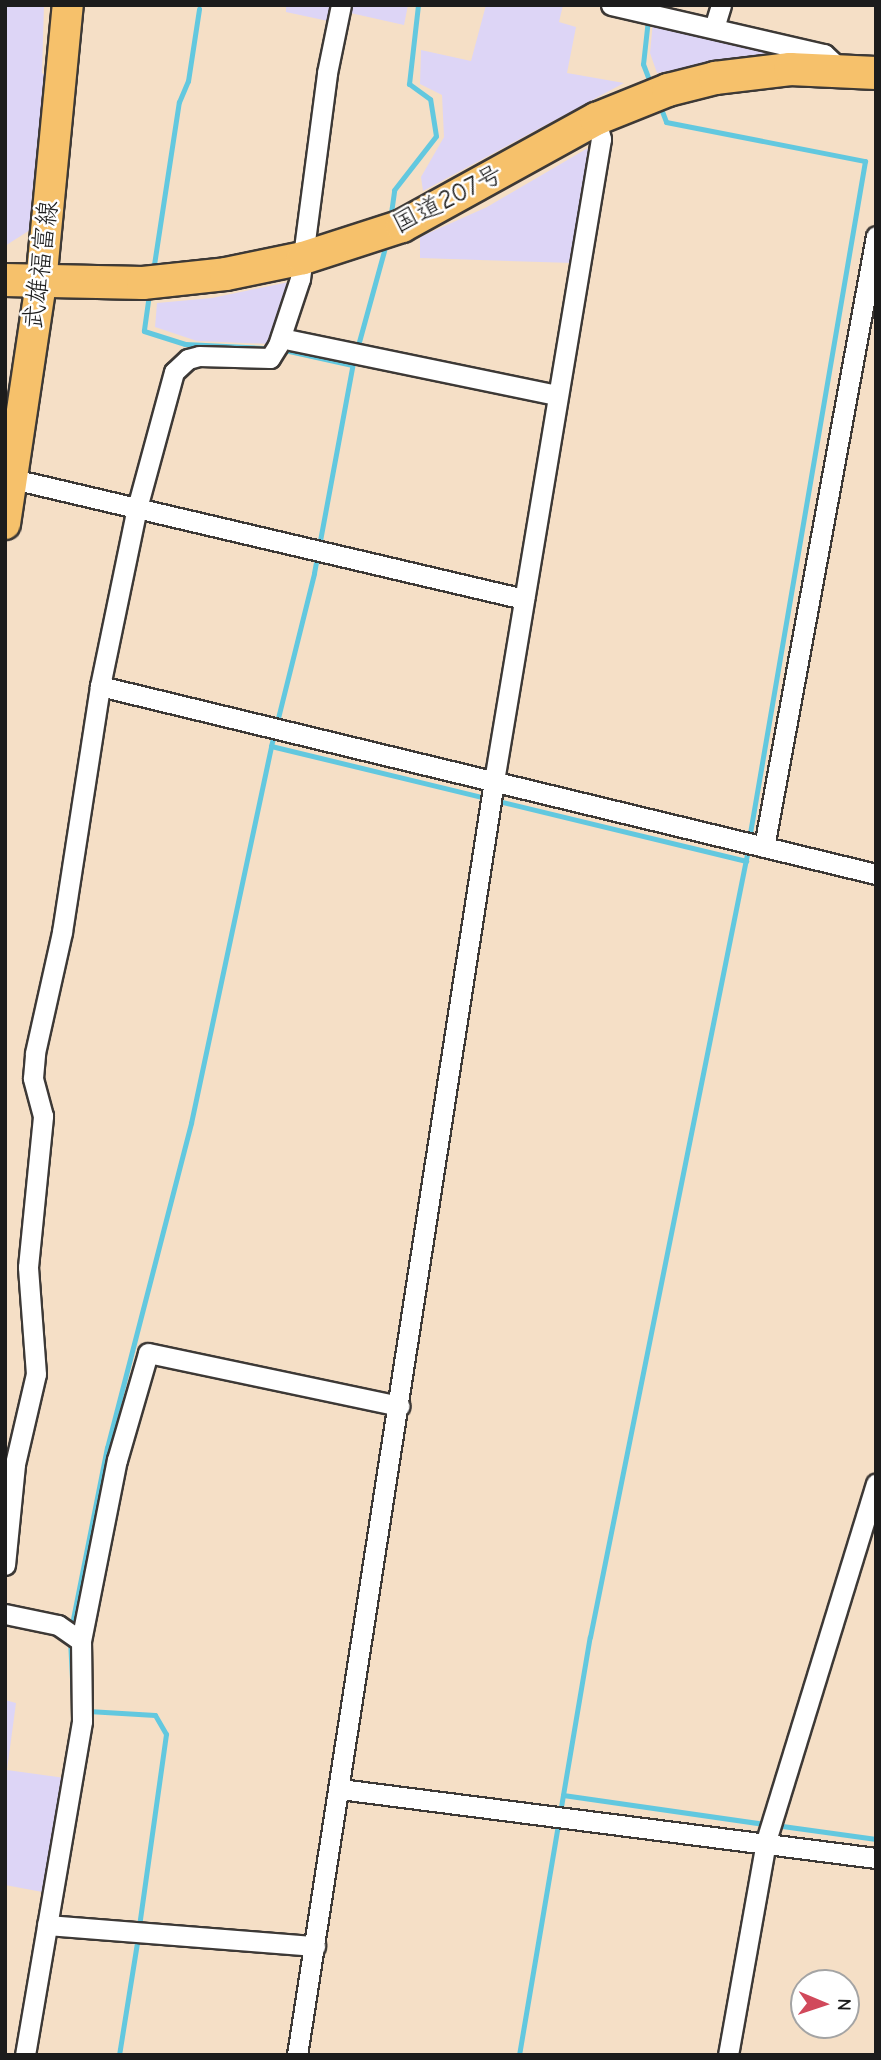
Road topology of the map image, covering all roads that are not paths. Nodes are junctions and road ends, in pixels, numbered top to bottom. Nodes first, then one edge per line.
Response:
1 (68, 5) edge
2 (341, 5) edge
3 (611, 5) edge
4 (721, 5) edge
5 (642, 11) edge
6 (714, 29) junction
7 (840, 69) junction
8 (876, 72) edge
9 (596, 119) junction
10 (876, 236) edge
11 (303, 258) junction
12 (5, 280) edge
13 (41, 283) junction
14 (277, 346) junction
15 (15, 390) edge
16 (556, 395) junction
17 (12, 479) junction
18 (137, 508) junction
19 (5, 524) edge
20 (524, 599) junction
21 (100, 685) junction
22 (492, 793) junction
23 (752, 844) junction
24 (876, 874) edge
25 (398, 1406) junction
26 (876, 1484) edge
27 (5, 1565) edge
28 (5, 1614) edge
29 (81, 1641) junction
30 (340, 1789) junction
31 (769, 1829) junction
32 (876, 1858) edge
33 (47, 1925) junction
34 (315, 1946) junction
35 (25, 2055) edge
36 (297, 2055) edge
37 (728, 2055) edge

1 - 13 main road, 武雄福富線
2 - 11 street
3 - 5 street
4 - 6 street
5 - 6 street
6 - 7 street
7 - 8 highway, 国道207号
7 - 9 highway, 国道207号
9 - 11 highway, 国道207号
9 - 16 street
10 - 23 street
11 - 13 highway, 国道207号
11 - 14 street
12 - 13 highway, 国道207号
13 - 15 main road, 武雄福富線
14 - 16 street
14 - 18 street
15 - 17 main road, 武雄福富線
16 - 20 street
17 - 18 street
17 - 19 main road, 武雄福富線
18 - 20 street
18 - 21 street
20 - 22 street
21 - 22 street
21 - 27 street
22 - 23 street
22 - 25 street
23 - 24 street
25 - 29 street
25 - 30 street
26 - 31 street
28 - 29 street
29 - 33 street
30 - 31 street
30 - 34 street
31 - 32 street
31 - 37 street
33 - 34 street
33 - 35 street
34 - 36 street

